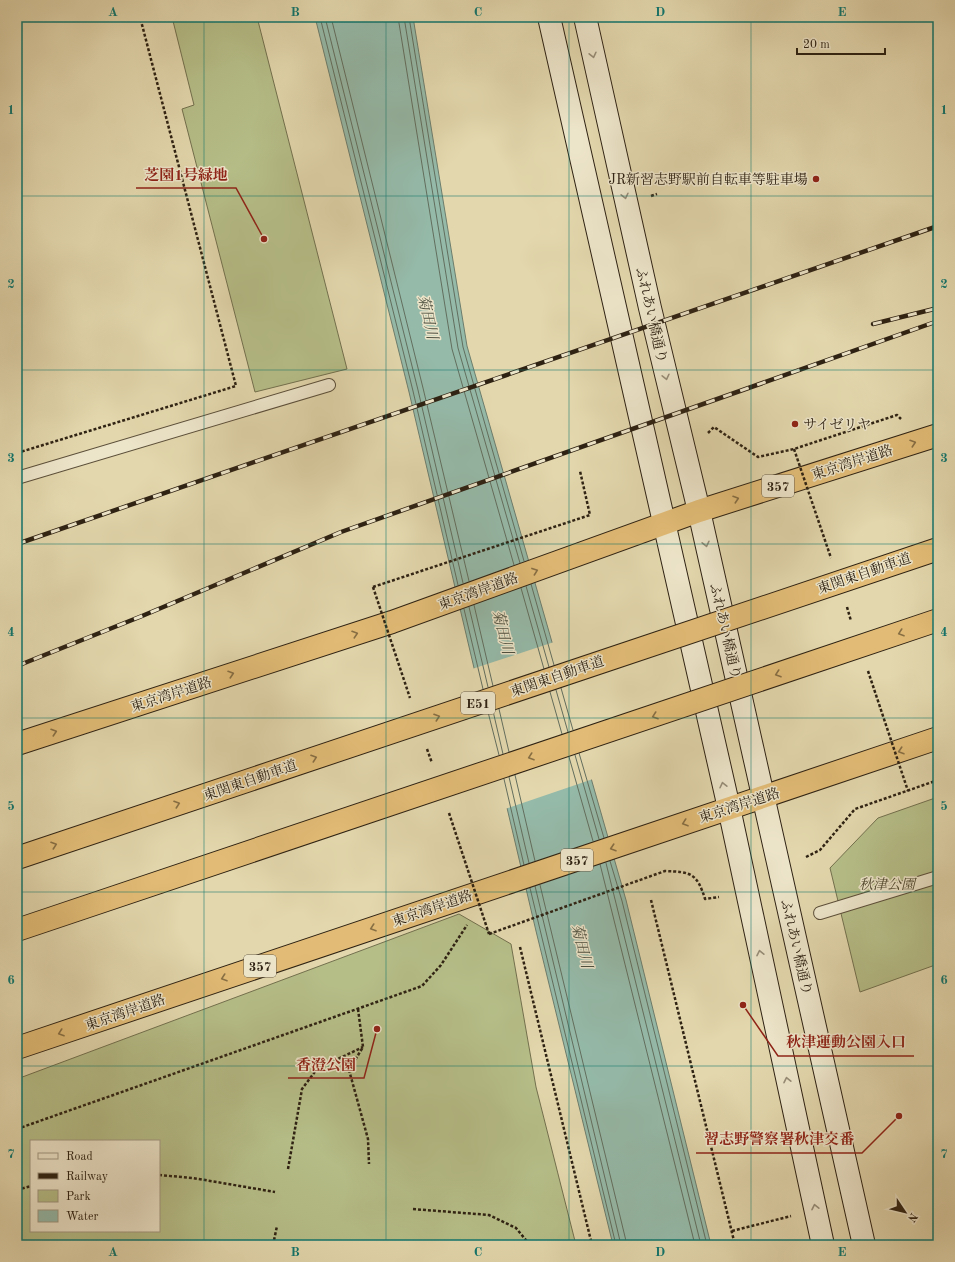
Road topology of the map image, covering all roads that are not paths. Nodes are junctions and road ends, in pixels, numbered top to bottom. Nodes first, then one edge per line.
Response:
1 (549, 17) edge
2 (585, 17) edge
3 (330, 385) dead end
4 (938, 435) edge
5 (17, 478) edge
6 (699, 511) junction
7 (663, 524) junction
8 (938, 549) edge
9 (938, 620) edge
10 (938, 738) edge
11 (17, 744) edge
12 (763, 797) junction
13 (728, 808) junction
14 (17, 858) edge
15 (938, 876) edge
16 (820, 913) dead end
17 (17, 930) edge
18 (17, 1048) edge
19 (823, 1245) edge
20 (864, 1245) edge

1 - 7 street
2 -> 6 street, ふれあい橋通り
3 - 5 lane
6 -> 4 highway, 東京湾岸道路 / 357
6 - 7 highway, 東京湾岸道路 / 357
6 -> 12 street, ふれあい橋通り
11 -> 7 highway, 東京湾岸道路 / 357
13 -> 7 street
14 -> 8 highway, 東関東自動車道 / E51, bridge
9 -> 17 highway, bridge
10 -> 12 highway, 東京湾岸道路 / 357
12 - 13 highway, 東京湾岸道路 / 357
12 - 20 street, ふれあい橋通り
13 -> 18 highway, 東京湾岸道路 / 357
19 -> 13 street
15 - 16 lane

